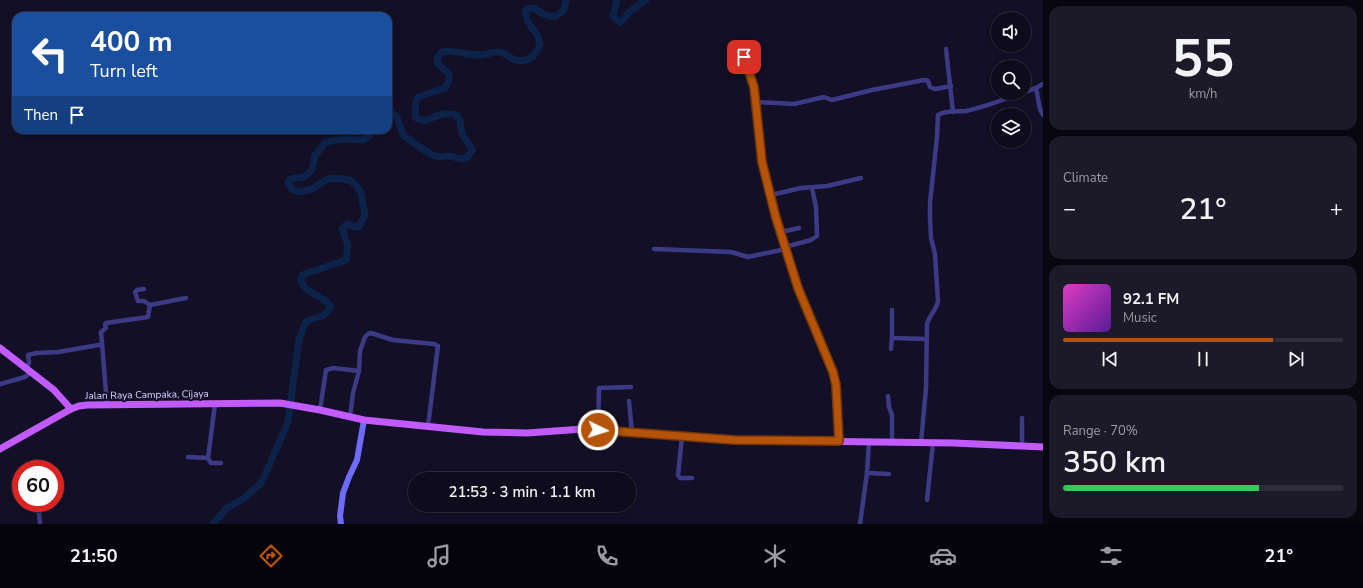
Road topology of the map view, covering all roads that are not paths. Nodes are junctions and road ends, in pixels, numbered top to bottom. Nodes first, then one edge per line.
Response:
1 (946, 49) dead end
2 (744, 57) dead end
3 (1043, 84) edge
4 (951, 86) junction
5 (1036, 88) junction
6 (1031, 90) edge
7 (1002, 100) edge
8 (756, 102) junction
9 (953, 112) junction
10 (1043, 115) edge
11 (861, 178) dead end
12 (812, 188) junction
13 (771, 196) junction
14 (799, 228) dead end
15 (781, 232) junction
16 (785, 248) junction
17 (654, 249) dead end
18 (144, 289) dead end
19 (186, 298) dead end
20 (150, 305) junction
21 (892, 310) dead end
22 (892, 338) junction
23 (926, 339) junction
24 (102, 343) junction
25 (0, 348) edge
26 (891, 349) dead end
27 (29, 370) junction
28 (359, 371) junction
29 (0, 384) edge
30 (631, 387) dead end
31 (888, 396) dead end
32 (629, 401) dead end
33 (215, 404) junction
34 (107, 405) junction
35 (71, 409) junction
36 (320, 410) junction
37 (350, 417) junction
38 (1022, 418) dead end
39 (364, 420) junction
40 (428, 426) junction
41 (598, 430) junction
42 (632, 433) junction
43 (682, 437) junction
44 (839, 441) junction
45 (869, 442) junction
46 (892, 442) junction
47 (921, 442) junction
48 (934, 443) junction
49 (1022, 446) junction
50 (1043, 447) edge
51 (0, 449) edge
52 (188, 457) dead end
53 (208, 458) junction
54 (221, 463) dead end
55 (867, 474) junction
56 (889, 474) dead end
57 (692, 478) dead end
58 (928, 500) dead end
59 (39, 512) edge
60 (40, 524) edge
61 (341, 524) edge
62 (860, 524) edge

1 - 4 street
2 - 8 street
3 - 5 street
4 - 8 street
4 - 9 street
5 - 6 street
5 - 10 street
7 - 9 street
8 - 13 street
9 - 23 street
11 - 12 street
12 - 13 street
12 - 16 street
13 - 15 street
14 - 15 street
15 - 16 street
16 - 17 street
16 - 44 street
18 - 20 street
19 - 20 street
20 - 24 street
21 - 22 street
22 - 23 street
22 - 26 street
23 - 47 street
24 - 27 street
24 - 34 street
25 - 27 main road
27 - 29 street
27 - 35 main road
28 - 36 street
28 - 37 street
28 - 40 street
30 - 41 street
31 - 46 street
32 - 42 street
33 - 34 main road, Jalan Raya Campaka, Cijaya
33 - 36 main road, Jalan Raya Campaka, Cijaya
33 - 53 street
34 - 35 main road, Jalan Raya Campaka, Cijaya
35 - 51 main road, Jalan Raya Campaka, Cijaya
36 - 37 main road, Jalan Raya Campaka, Cijaya
37 - 39 main road, Jalan Raya Campaka, Cijaya
38 - 49 street
39 - 40 main road, Jalan Raya Campaka, Cijaya
39 - 61 street
40 - 41 main road, Jalan Raya Campaka, Cijaya
41 - 42 main road, Jalan Raya Campaka, Cijaya
42 - 43 main road, Jalan Raya Campaka, Cijaya
43 - 44 main road, Jalan Raya Campaka, Cijaya
43 - 57 street
44 - 45 main road, Jalan Raya Campaka, Cijaya
45 - 46 main road, Jalan Raya Campaka, Cijaya
45 - 55 street
46 - 47 main road, Jalan Raya Campaka, Cijaya
47 - 48 main road, Jalan Raya Campaka, Cijaya
48 - 49 main road, Jalan Raya Campaka, Cijaya
48 - 58 street
49 - 50 main road, Jalan Raya Campaka, Cijaya
52 - 53 street
53 - 54 street
55 - 56 street
55 - 62 street
59 - 60 street

